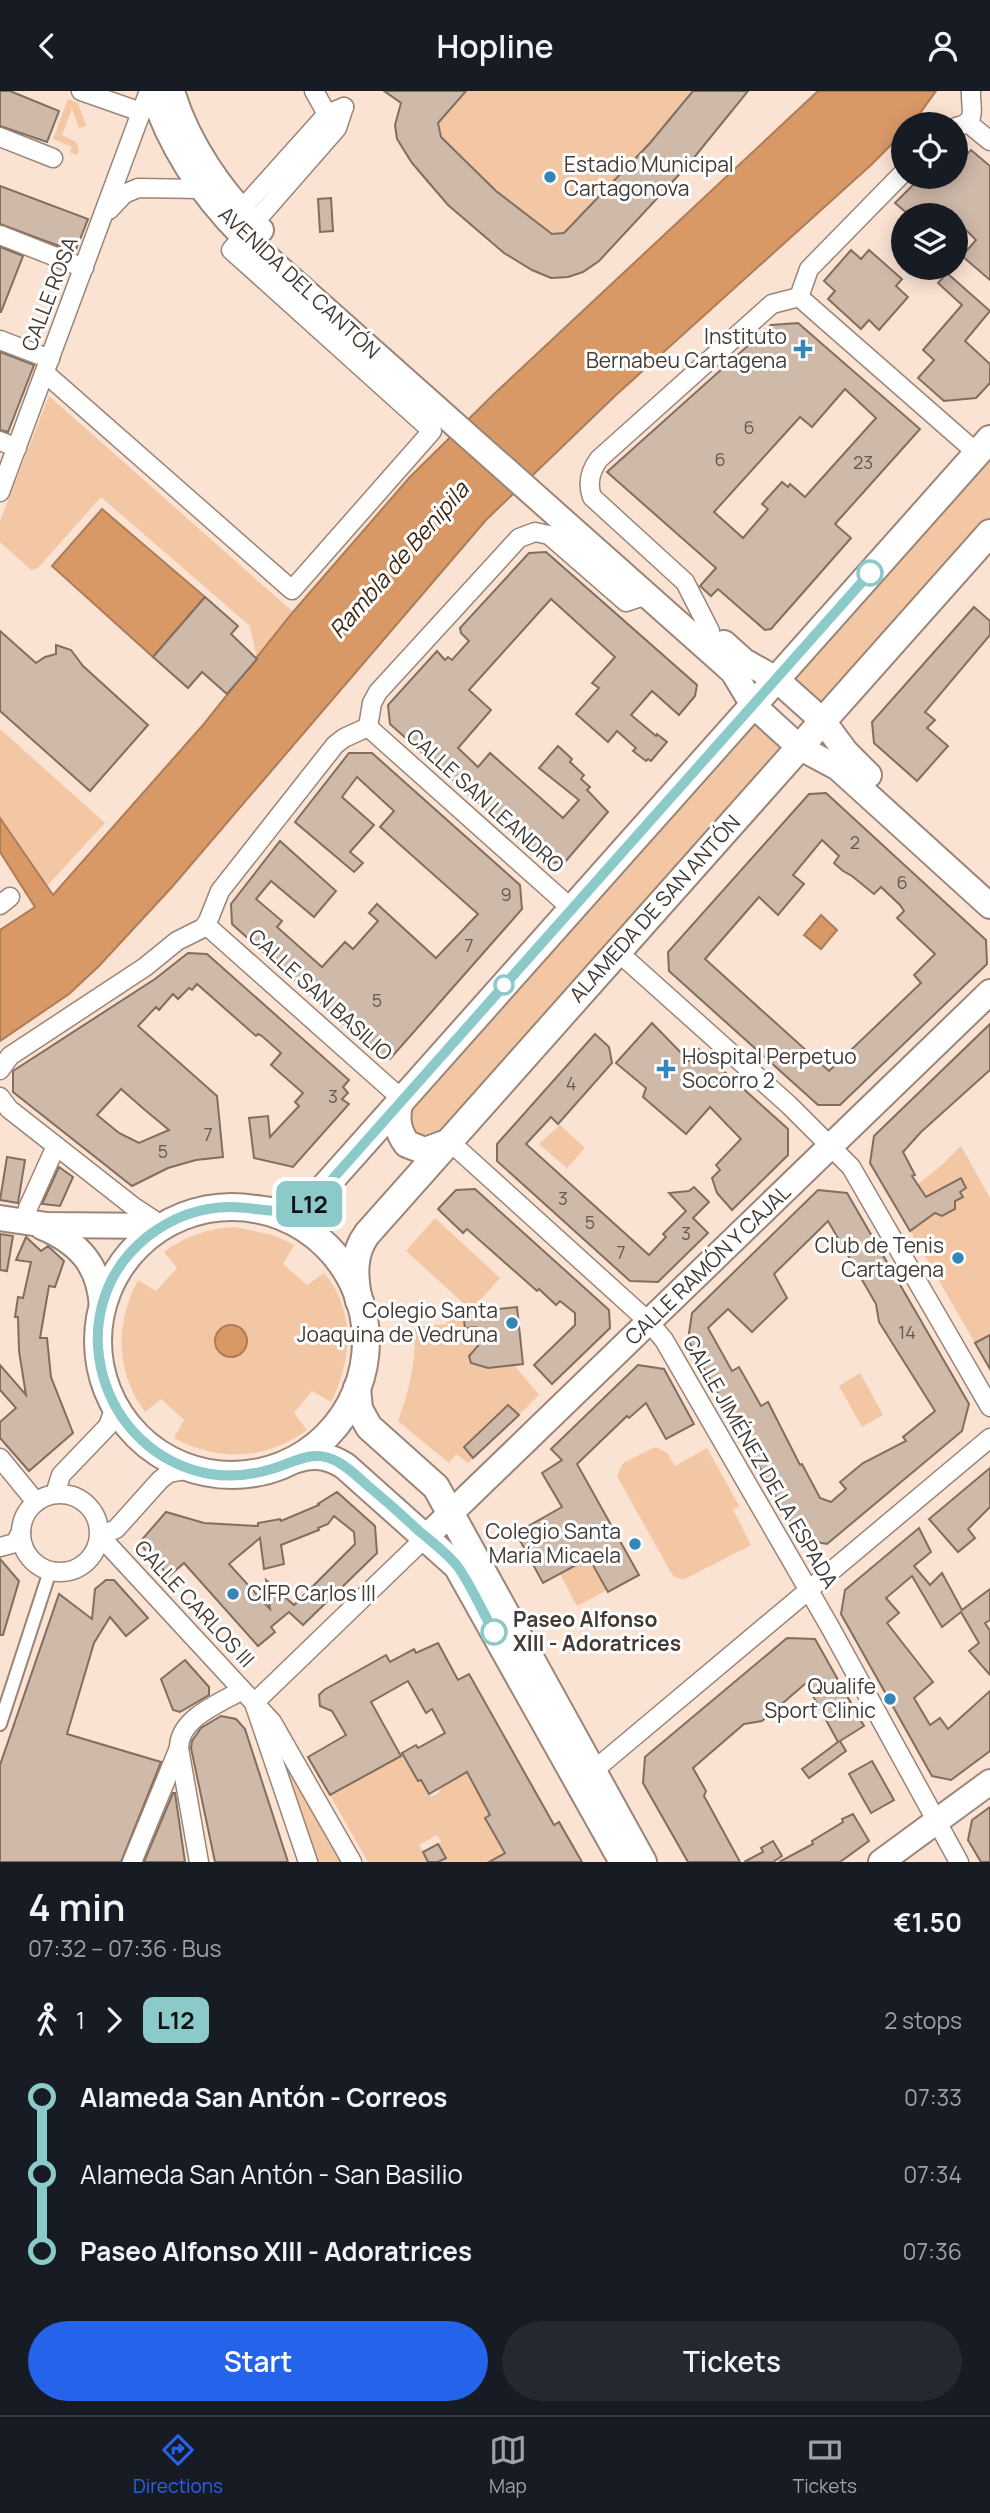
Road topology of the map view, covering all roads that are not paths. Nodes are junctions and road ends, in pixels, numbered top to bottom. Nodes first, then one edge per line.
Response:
1 (81, 91) edge
2 (172, 91) edge
3 (314, 91) edge
4 (971, 91) edge
5 (147, 98) edge
6 (327, 114) junction
7 (968, 117) edge
8 (968, 128) edge
9 (0, 137) edge
10 (990, 141) edge
11 (53, 158) dead end
12 (891, 185) edge
13 (202, 189) junction
14 (104, 215) junction
15 (246, 223) junction
16 (0, 236) edge
17 (84, 268) junction
18 (799, 297) junction
19 (0, 339) edge
20 (47, 366) junction
21 (8, 444) edge
22 (983, 446) edge
23 (0, 492) edge
24 (568, 515) junction
25 (990, 533) edge
26 (776, 679) junction
27 (753, 705) junction
28 (823, 721) junction
29 (368, 727) junction
30 (799, 747) junction
31 (990, 883) edge
32 (990, 906) edge
33 (572, 909) junction
34 (206, 925) junction
35 (618, 952) junction
36 (990, 992) edge
37 (0, 1070) edge
38 (0, 1097) edge
39 (401, 1101) junction
40 (448, 1142) junction
41 (56, 1146) junction
42 (832, 1146) junction
43 (256, 1209) junction
44 (0, 1218) edge
45 (30, 1223) junction
46 (163, 1226) junction
47 (359, 1301) junction
48 (102, 1308) junction
49 (649, 1322) junction
50 (357, 1388) junction
51 (115, 1407) junction
52 (990, 1407) edge
53 (990, 1438) edge
54 (0, 1458) edge
55 (297, 1458) junction
56 (192, 1469) junction
57 (55, 1494) junction
58 (36, 1502) junction
59 (451, 1513) junction
60 (21, 1532) junction
61 (100, 1536) junction
62 (426, 1537) junction
63 (0, 1547) edge
64 (50, 1571) junction
65 (809, 1592) junction
66 (248, 1696) junction
67 (0, 1724) edge
68 (179, 1748) junction
69 (593, 1771) junction
70 (990, 1781) edge
71 (937, 1821) junction
72 (132, 1862) edge
73 (198, 1862) edge
74 (308, 1862) edge
75 (352, 1862) edge
76 (623, 1862) edge
77 (643, 1862) edge
78 (881, 1862) edge
79 (959, 1862) edge

1 - 5 street
2 - 15 main road, AVENIDA DEL CANTÓN
3 - 6 street
4 - 7 street
5 - 13 main road, AVENIDA DEL CANTÓN
5 - 14 street, CALLE ROSA
6 - 15 street
6 - 15 street
8 - 10 street
9 - 11 street
12 - 18 street
13 - 14 street
13 - 15 main road, AVENIDA DEL CANTÓN
14 - 17 street, CALLE ROSA
15 - 20 street
15 - 24 main road, AVENIDA DEL CANTÓN
16 - 17 street
17 - 20 street, CALLE ROSA
18 - 22 street
18 - 24 street
19 - 20 street
20 - 21 street, CALLE ROSA
21 - 23 street, CALLE ROSA
22 - 26 main road
24 - 26 main road
24 - 27 main road
24 - 29 street
25 - 28 main road, ALAMEDA DE SAN ANTÓN
26 - 27 main road
26 - 28 main road
27 - 30 main road
27 - 33 main road
28 - 30 main road, ALAMEDA DE SAN ANTÓN
28 - 31 main road
29 - 33 street, CALLE SAN LEANDRO
29 - 34 street
30 - 32 main road
30 - 35 main road, ALAMEDA DE SAN ANTÓN
33 - 39 main road
34 - 37 street
34 - 39 street, CALLE SAN BASILIO
35 - 40 main road, ALAMEDA DE SAN ANTÓN
35 - 42 street
36 - 42 main road, CALLE RAMÓN Y CAJAL
38 - 41 street
39 - 40 main road
39 - 43 main road
40 - 47 main road, ALAMEDA DE SAN ANTÓN
40 - 49 street, CALLE JIMÉNEZ DE LA ESPADA
41 - 45 street
41 - 46 street
42 - 49 main road, CALLE RAMÓN Y CAJAL
42 - 52 street
43 - 46 main road
43 - 47 main road
44 - 45 main road
45 - 46 main road
45 - 48 main road
46 - 48 main road
47 - 50 main road
48 - 51 main road
49 - 59 main road, CALLE RAMÓN Y CAJAL
49 - 65 street, CALLE JIMÉNEZ DE LA ESPADA
50 - 55 main road
50 - 59 main road
51 - 56 main road
51 - 57 street
53 - 65 street
54 - 58 street
55 - 56 main road
55 - 62 main road
56 - 61 street
57 - 58 street
57 - 61 street
58 - 60 street
59 - 62 main road, CALLE RAMÓN Y CAJAL
59 - 69 main road
60 - 63 street
60 - 64 street
61 - 64 street
61 - 66 street, CALLE CARLOS III
62 - 66 street
62 - 76 main road
64 - 67 street
65 - 69 street
65 - 71 street, CALLE JIMÉNEZ DE LA ESPADA
66 - 68 street
66 - 74 street, CALLE CARLOS III
66 - 75 street, CALLE CARLOS III
68 - 72 street
68 - 73 street
69 - 77 main road
70 - 71 main road
71 - 78 main road
71 - 79 street, CALLE JIMÉNEZ DE LA ESPADA

